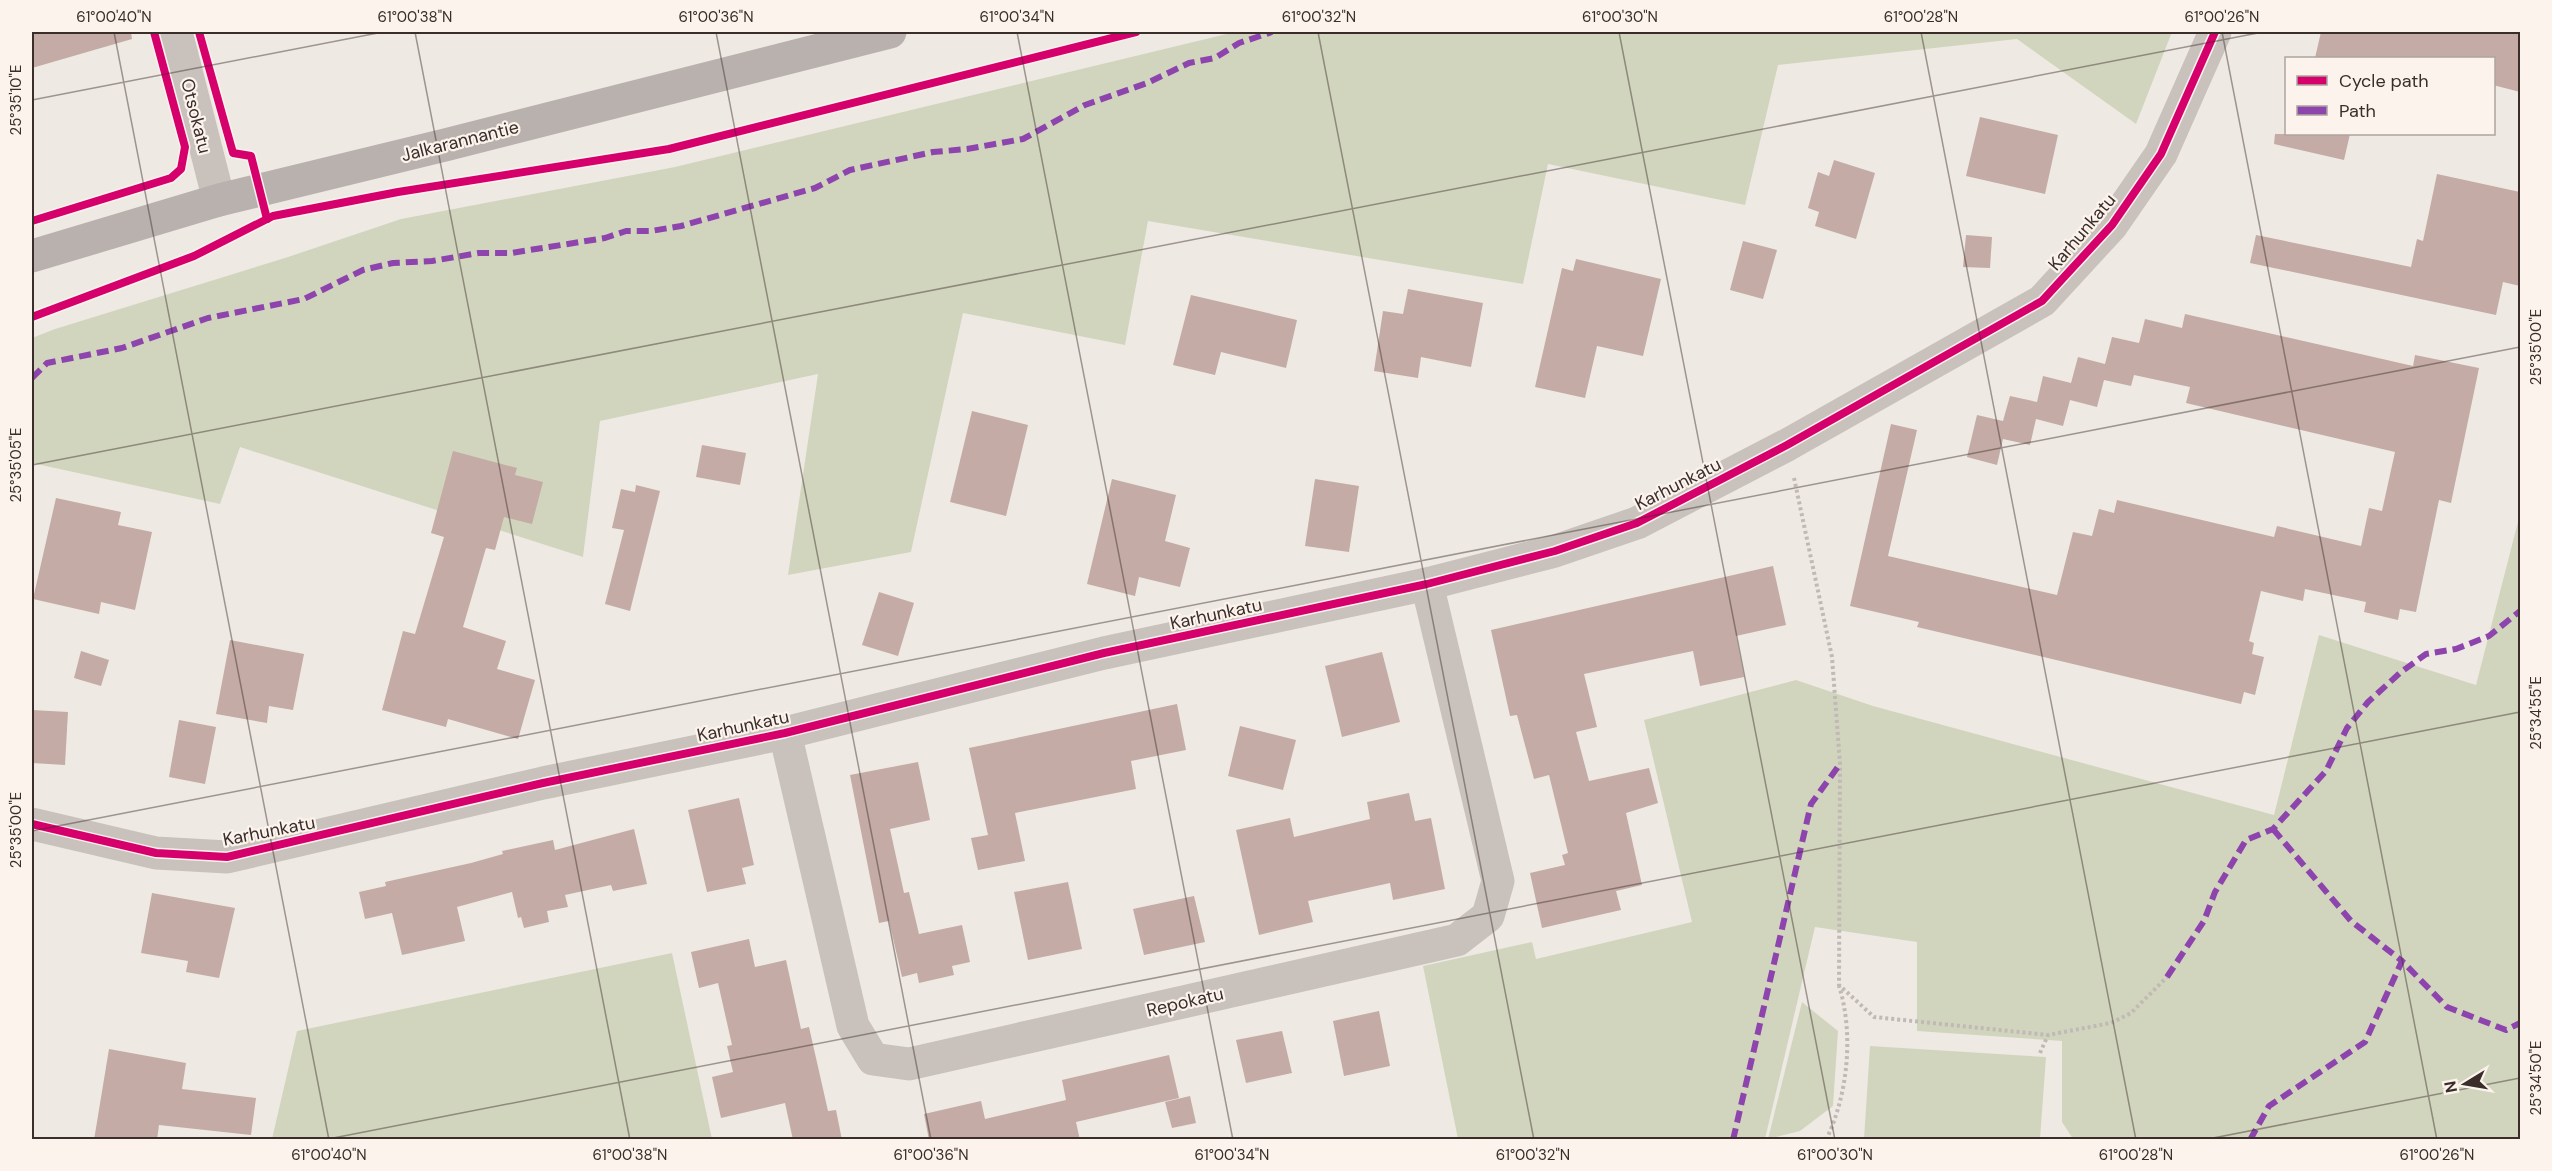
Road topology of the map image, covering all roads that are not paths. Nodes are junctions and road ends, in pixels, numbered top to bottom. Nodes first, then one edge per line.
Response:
1 (176, 32) edge
2 (890, 32) edge
3 (2215, 32) edge
4 (219, 200) junction
5 (32, 256) edge
6 (1427, 584) junction
7 (784, 733) junction
8 (32, 824) edge

1 - 4 street, Otsokatu
2 - 4 main road, Jalkarannantie
3 - 6 street, Karhunkatu
4 - 5 main road, Jalkarannantie
6 - 7 street, Karhunkatu
6 - 7 street, Repokatu
7 - 8 street, Karhunkatu

